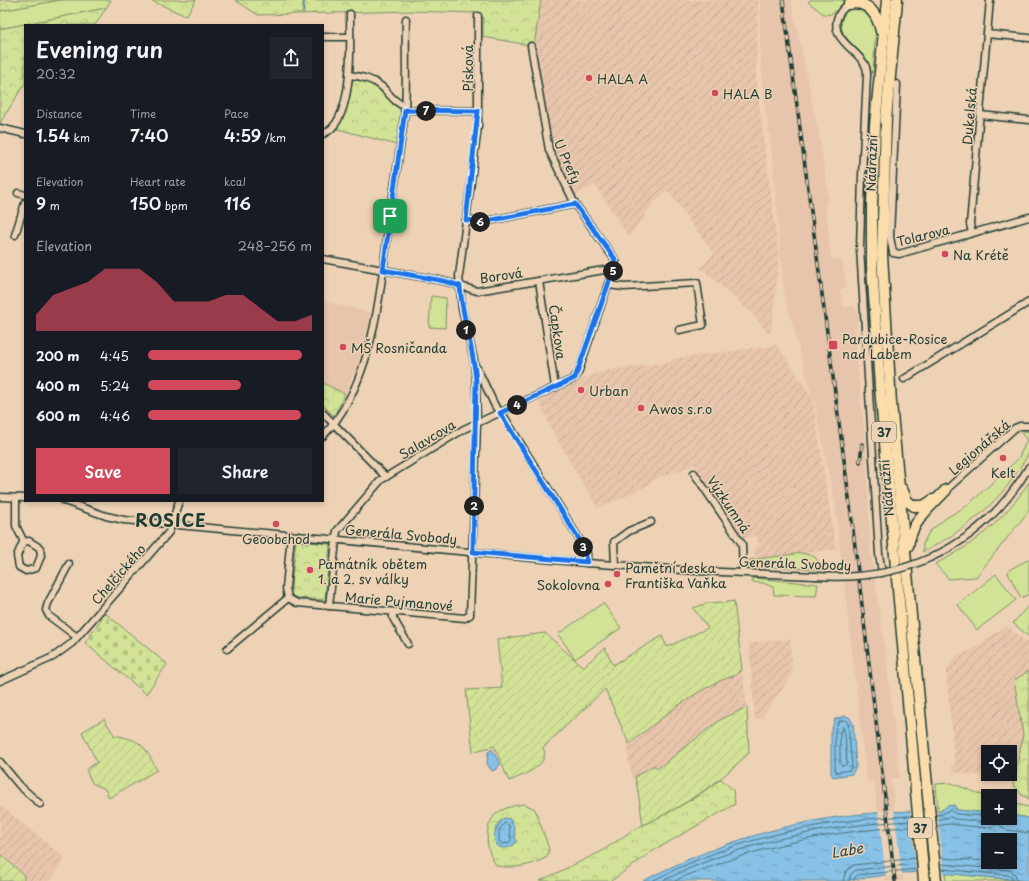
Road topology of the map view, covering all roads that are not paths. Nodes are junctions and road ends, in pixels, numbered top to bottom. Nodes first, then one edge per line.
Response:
1 (866, 0) edge
2 (887, 0) edge
3 (897, 0) edge
4 (990, 0) edge
5 (849, 4) junction
6 (350, 14) dead end
7 (478, 16) dead end
8 (406, 19) dead end
9 (987, 34) junction
10 (883, 36) junction
11 (324, 37) edge
12 (350, 37) junction
13 (1029, 38) edge
14 (531, 46) dead end
15 (349, 75) junction
16 (897, 84) dead end
17 (405, 108) junction
18 (478, 111) junction
19 (980, 115) junction
20 (1029, 120) edge
21 (0, 128) edge
22 (324, 133) edge
23 (24, 134) edge
24 (18, 193) dead end
25 (24, 195) edge
26 (575, 204) junction
27 (24, 206) edge
28 (1029, 217) edge
29 (466, 220) junction
30 (972, 233) junction
31 (15, 235) dead end
32 (324, 259) edge
33 (383, 270) junction
34 (613, 271) junction
35 (539, 281) junction
36 (608, 285) junction
37 (460, 286) junction
38 (1029, 302) edge
39 (679, 330) dead end
40 (474, 360) junction
41 (904, 379) dead end
42 (556, 387) junction
43 (500, 413) junction
44 (324, 414) edge
45 (477, 423) junction
46 (334, 424) junction
47 (1029, 426) edge
48 (324, 435) edge
49 (1029, 468) edge
50 (694, 473) dead end
51 (898, 473) junction
52 (386, 476) junction
53 (946, 490) junction
54 (0, 497) edge
55 (16, 498) junction
56 (24, 498) edge
57 (73, 502) edge
58 (179, 502) edge
59 (651, 522) dead end
60 (172, 524) junction
61 (291, 535) junction
62 (335, 539) junction
63 (24, 542) junction
64 (473, 552) junction
65 (587, 562) junction
66 (69, 564) dead end
67 (906, 564) junction
68 (615, 565) junction
69 (743, 572) junction
70 (882, 573) junction
71 (288, 598) junction
72 (329, 606) junction
73 (393, 612) junction
74 (77, 637) junction
75 (408, 644) dead end
76 (227, 648) dead end
77 (0, 681) edge
78 (0, 762) edge
79 (40, 804) dead end
80 (924, 881) edge
81 (936, 881) edge

1 - 5 main road
2 - 10 main road, 37
3 - 51 main road, Nádražní / 37
4 - 9 street, Dukelská
5 - 10 main road
5 - 70 street
6 - 12 street
7 - 18 street, Písková
8 - 17 street
9 - 13 street
9 - 19 street, Dukelská
10 - 80 main road, Nádražní / 37
11 - 12 street
12 - 15 street
14 - 26 street, U Prefy
15 - 17 street
15 - 22 street
16 - 30 street, Tolarova
17 - 18 street
17 - 33 street
18 - 29 street, Písková
19 - 20 street
19 - 30 street, Dukelská
21 - 23 street
24 - 25 street
26 - 29 street
26 - 34 street, U Prefy
27 - 31 street
28 - 30 street, Tolarova
29 - 37 street, Písková
32 - 33 street, Borová
33 - 37 street, Borová
33 - 46 street
34 - 35 street, Borová
34 - 36 street, Salavcova
35 - 37 street, Borová
35 - 42 street, Čapkova
36 - 39 street
36 - 42 street, Salavcova
37 - 40 street, Písková
38 - 41 street
40 - 43 street
40 - 45 street
42 - 43 street, Salavcova
43 - 45 street, Salavcova
43 - 65 street
44 - 46 street
45 - 52 street, Salavcova
45 - 64 street
46 - 48 street
46 - 52 street
47 - 53 street, Legionářská
49 - 70 street, bridge
50 - 69 street, Výzkumná
51 - 53 main road
51 - 67 main road, Nádražní / 37
52 - 62 street, Salavcova
53 - 67 main road
54 - 55 street
55 - 56 street
55 - 63 street
57 - 60 street, Generála Svobody
58 - 60 street, Chelčického
59 - 68 street
60 - 61 street, Generála Svobody
60 - 74 street, Chelčického
61 - 62 street, Generála Svobody
61 - 71 street
62 - 64 street, Generála Svobody
62 - 72 street
63 - 63 street
64 - 65 street, Generála Svobody
64 - 73 street, Marie Pujmanové
65 - 68 street, Generála Svobody
66 - 74 street
67 - 81 main road, Nádražní / 37
68 - 69 street, Generála Svobody
69 - 70 street, Generála Svobody, bridge
71 - 72 street, Marie Pujmanové
71 - 76 street
72 - 73 street, Marie Pujmanové
73 - 75 street
74 - 77 street, Chelčického
78 - 79 street

